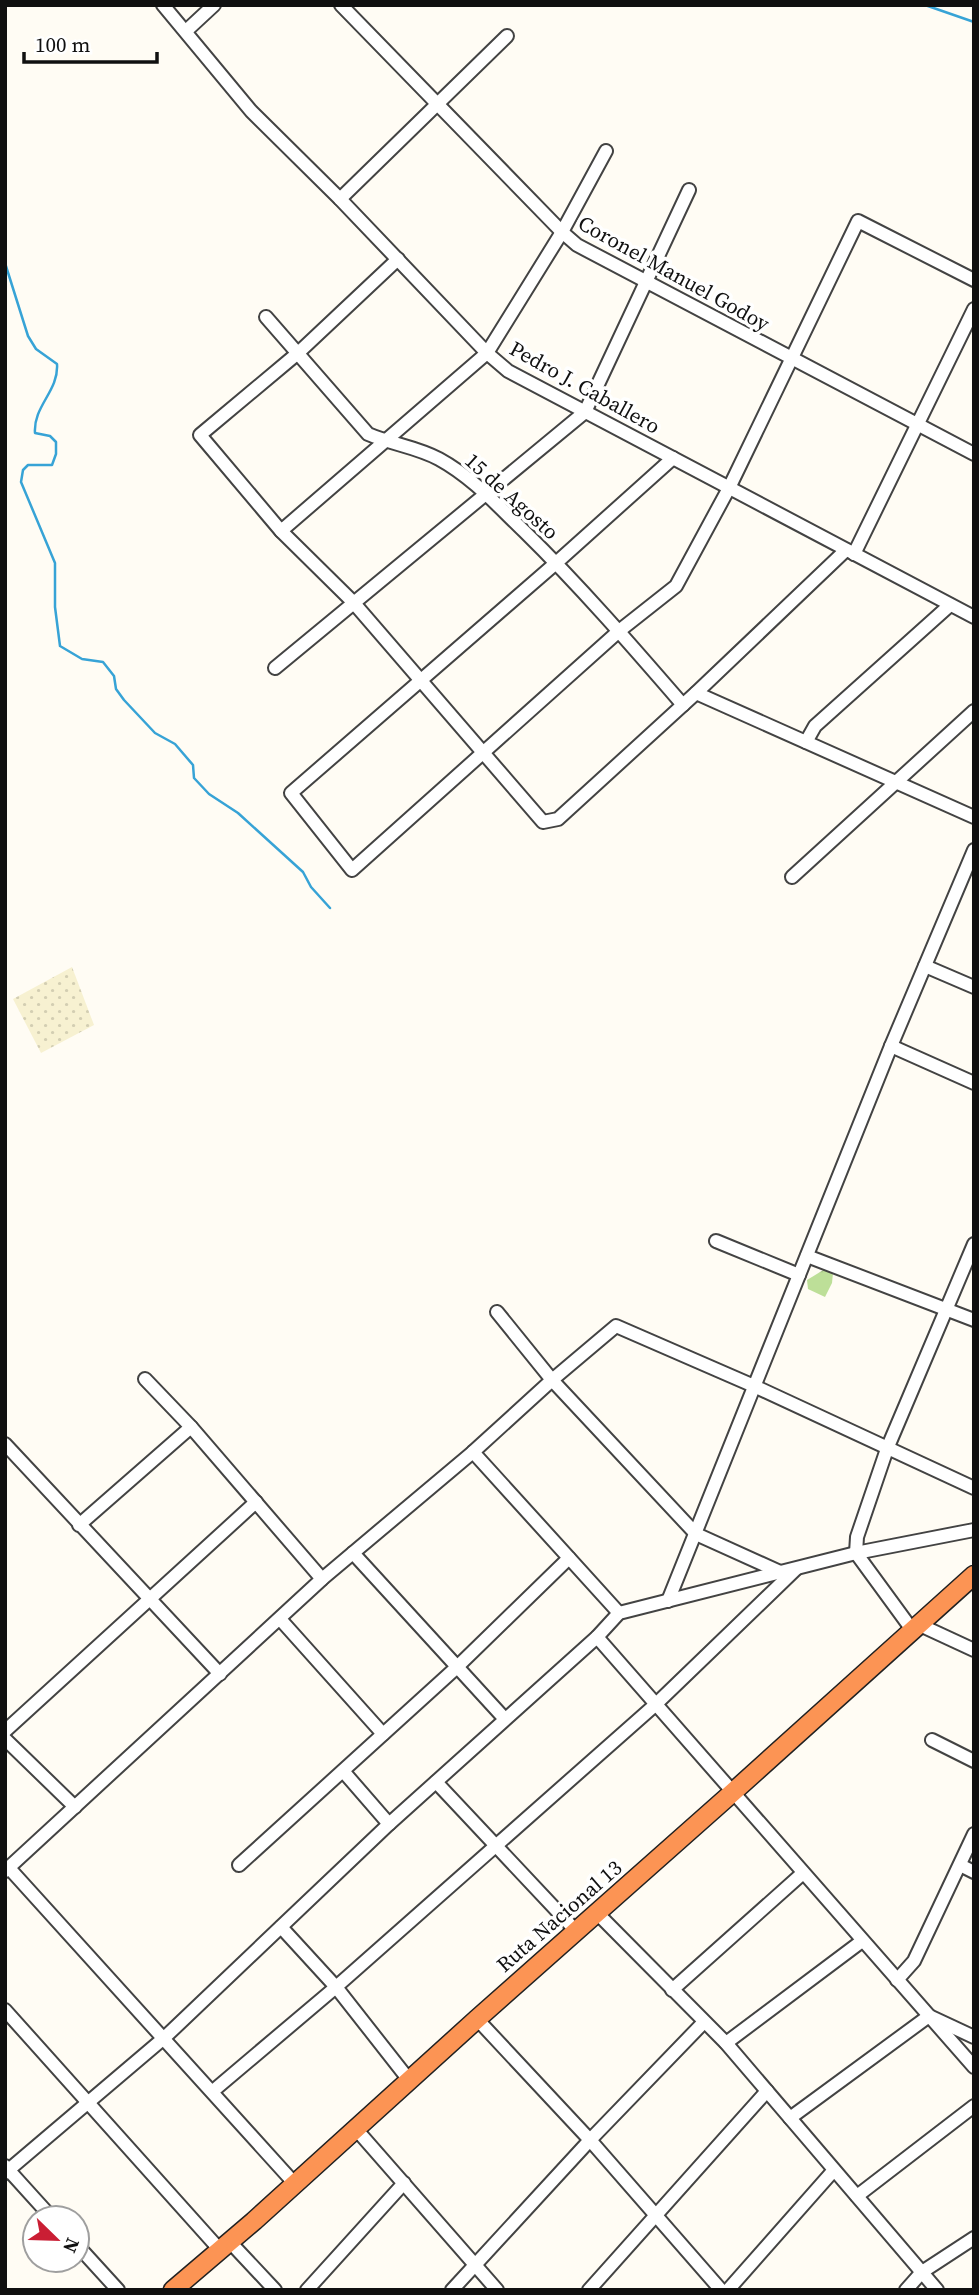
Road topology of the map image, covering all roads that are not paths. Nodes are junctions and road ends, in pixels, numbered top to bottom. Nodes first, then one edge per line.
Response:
1 (163, 5) edge
2 (214, 5) edge
3 (341, 5) edge
4 (186, 31) junction
5 (507, 36) dead end
6 (436, 104) junction
7 (606, 151) dead end
8 (689, 190) dead end
9 (340, 199) junction
10 (562, 232) junction
11 (398, 259) junction
12 (974, 280) edge
13 (646, 283) junction
14 (974, 309) edge
15 (266, 317) dead end
16 (298, 353) junction
17 (487, 353) junction
18 (792, 359) junction
19 (585, 412) junction
20 (917, 425) junction
21 (385, 442) junction
22 (974, 454) edge
23 (673, 458) junction
24 (729, 488) junction
25 (487, 495) junction
26 (281, 531) junction
27 (850, 552) junction
28 (556, 563) junction
29 (353, 602) junction
30 (950, 605) junction
31 (974, 617) edge
32 (619, 631) junction
33 (275, 668) dead end
34 (421, 681) junction
35 (696, 693) junction
36 (683, 705) junction
37 (974, 711) edge
38 (806, 742) junction
39 (483, 752) junction
40 (896, 782) junction
41 (974, 817) edge
42 (974, 850) edge
43 (792, 877) dead end
44 (925, 966) junction
45 (974, 987) edge
46 (891, 1046) junction
47 (974, 1083) edge
48 (716, 1241) dead end
49 (974, 1244) edge
50 (807, 1256) junction
51 (799, 1275) junction
52 (948, 1309) junction
53 (497, 1312) dead end
54 (974, 1321) edge
55 (145, 1379) dead end
56 (552, 1380) junction
57 (754, 1386) junction
58 (191, 1427) junction
59 (5, 1444) edge
60 (887, 1449) junction
61 (473, 1452) junction
62 (974, 1488) edge
63 (256, 1502) junction
64 (79, 1525) junction
65 (974, 1530) edge
66 (696, 1534) junction
67 (353, 1553) junction
68 (856, 1553) junction
69 (569, 1558) junction
70 (798, 1567) junction
71 (780, 1572) junction
72 (974, 1575) edge
73 (322, 1579) junction
74 (151, 1599) junction
75 (668, 1601) junction
76 (619, 1613) junction
77 (280, 1619) junction
78 (916, 1628) junction
79 (597, 1637) junction
80 (974, 1650) edge
81 (457, 1667) junction
82 (220, 1674) junction
83 (655, 1705) junction
84 (504, 1718) junction
85 (5, 1731) edge
86 (383, 1734) junction
87 (5, 1739) edge
88 (932, 1740) dead end
89 (974, 1761) edge
90 (343, 1771) junction
91 (436, 1782) junction
92 (732, 1793) junction
93 (75, 1807) junction
94 (389, 1824) junction
95 (974, 1834) edge
96 (494, 1845) junction
97 (239, 1865) dead end
98 (960, 1865) junction
99 (7, 1869) edge
100 (974, 1872) edge
101 (803, 1873) junction
102 (597, 1913) junction
103 (281, 1927) junction
104 (576, 1931) junction
105 (862, 1941) junction
106 (897, 1980) junction
107 (336, 1987) junction
108 (672, 1990) junction
109 (5, 2010) edge
110 (929, 2016) junction
111 (477, 2019) junction
112 (704, 2022) junction
113 (974, 2037) edge
114 (164, 2038) junction
115 (726, 2043) junction
116 (974, 2067) edge
117 (409, 2080) junction
118 (212, 2091) junction
119 (767, 2091) junction
120 (88, 2102) junction
121 (974, 2106) edge
122 (790, 2118) junction
123 (356, 2129) junction
124 (590, 2140) junction
125 (6, 2169) edge
126 (834, 2170) junction
127 (404, 2183) junction
128 (295, 2184) junction
129 (856, 2196) junction
130 (39, 2204) edge
131 (655, 2215) junction
132 (974, 2238) edge
133 (225, 2246) junction
134 (91, 2260) edge
135 (475, 2265) junction
136 (922, 2272) junction
137 (118, 2290) edge
138 (173, 2290) edge
139 (275, 2290) edge
140 (307, 2290) edge
141 (452, 2290) edge
142 (498, 2290) edge
143 (589, 2290) edge
144 (721, 2290) edge
145 (728, 2290) edge
146 (906, 2290) edge
147 (937, 2290) edge

1 - 4 street, Pedro J. Caballero
2 - 4 street
3 - 6 street, Coronel Manuel Godoy
4 - 9 street, Pedro J. Caballero
5 - 6 street
6 - 9 street
6 - 10 street, Coronel Manuel Godoy
7 - 10 street
8 - 13 street
9 - 11 street, Pedro J. Caballero
10 - 13 street, Coronel Manuel Godoy
10 - 17 street
11 - 16 street
11 - 17 street, Pedro J. Caballero
12 - 18 street
13 - 18 street, Coronel Manuel Godoy
13 - 19 street
14 - 20 street
15 - 16 street, 15 de Agosto
16 - 21 street, 15 de Agosto
16 - 26 street
17 - 19 street, Pedro J. Caballero
17 - 21 street
18 - 20 street, Coronel Manuel Godoy
18 - 24 street
19 - 23 street, Pedro J. Caballero
19 - 25 street
20 - 22 street, Coronel Manuel Godoy
20 - 27 street
21 - 25 street, 15 de Agosto
21 - 26 street
23 - 24 street, Pedro J. Caballero
23 - 28 street
24 - 27 street, Pedro J. Caballero
24 - 32 street
25 - 28 street, 15 de Agosto
25 - 29 street
26 - 29 street
27 - 30 street, Pedro J. Caballero
27 - 35 street
28 - 32 street, 15 de Agosto
28 - 34 street
29 - 33 street
29 - 34 street
30 - 31 street, Pedro J. Caballero
30 - 38 street
32 - 36 street, 15 de Agosto
32 - 39 street
34 - 39 street
34 - 39 street
35 - 36 street
35 - 38 street
36 - 39 street
37 - 40 street
38 - 40 street
40 - 41 street
40 - 43 street
42 - 44 street
44 - 45 street
44 - 46 street
46 - 47 street
46 - 50 street
48 - 51 street
49 - 52 street
50 - 51 street
50 - 52 street
51 - 57 street
52 - 54 street
52 - 60 street
53 - 56 street
55 - 58 street
56 - 57 street
56 - 61 street
56 - 66 street
57 - 60 street
57 - 66 street
58 - 63 street
58 - 64 street
59 - 64 street
60 - 62 street
60 - 68 street
61 - 67 street
61 - 69 street
63 - 73 street
63 - 74 street
64 - 74 street
65 - 68 street
66 - 71 street
66 - 75 street
67 - 73 street
67 - 81 street
68 - 70 street
68 - 78 street
69 - 76 street
69 - 81 street
70 - 71 street
70 - 83 street
71 - 75 street
72 - 78 highway, Ruta Nacional 13
73 - 77 street
74 - 82 street
74 - 85 street
75 - 76 street
76 - 79 street
77 - 82 street
77 - 86 street
78 - 80 street
78 - 92 highway, Ruta Nacional 13
79 - 83 street
79 - 84 street
81 - 84 street
81 - 86 street
82 - 93 street
83 - 92 street
83 - 96 street
84 - 91 street
86 - 90 street
87 - 93 street
88 - 89 street
90 - 94 street
90 - 97 street
91 - 94 street
91 - 96 street
92 - 101 street
92 - 102 highway, Ruta Nacional 13
93 - 99 street
94 - 103 street
95 - 98 street
96 - 104 street
96 - 107 street
98 - 100 street
98 - 106 street
99 - 114 street
101 - 105 street
101 - 108 street
102 - 104 highway, Ruta Nacional 13
102 - 108 street
103 - 107 street
103 - 114 street
104 - 111 highway, Ruta Nacional 13
105 - 106 street
105 - 115 street
106 - 110 street
107 - 117 street
107 - 118 street
108 - 112 street
109 - 120 street
110 - 113 street
110 - 116 street
110 - 122 street
111 - 117 highway, Ruta Nacional 13
111 - 124 street
112 - 115 street
112 - 124 street
114 - 118 street
114 - 120 street
115 - 119 street
117 - 123 highway, Ruta Nacional 13
118 - 128 street
119 - 122 street
119 - 131 street
120 - 125 street
120 - 133 street
121 - 129 street
122 - 126 street
123 - 127 street
123 - 128 highway, Ruta Nacional 13
124 - 131 street
124 - 135 street
125 - 130 street
126 - 129 street
126 - 145 street
127 - 135 street
127 - 140 street
128 - 133 highway, Ruta Nacional 13
129 - 136 street
131 - 143 street
131 - 144 street
132 - 136 street
133 - 138 highway, Ruta Nacional 13
133 - 139 street
134 - 137 street
135 - 141 street
135 - 142 street
136 - 146 street
136 - 147 street

